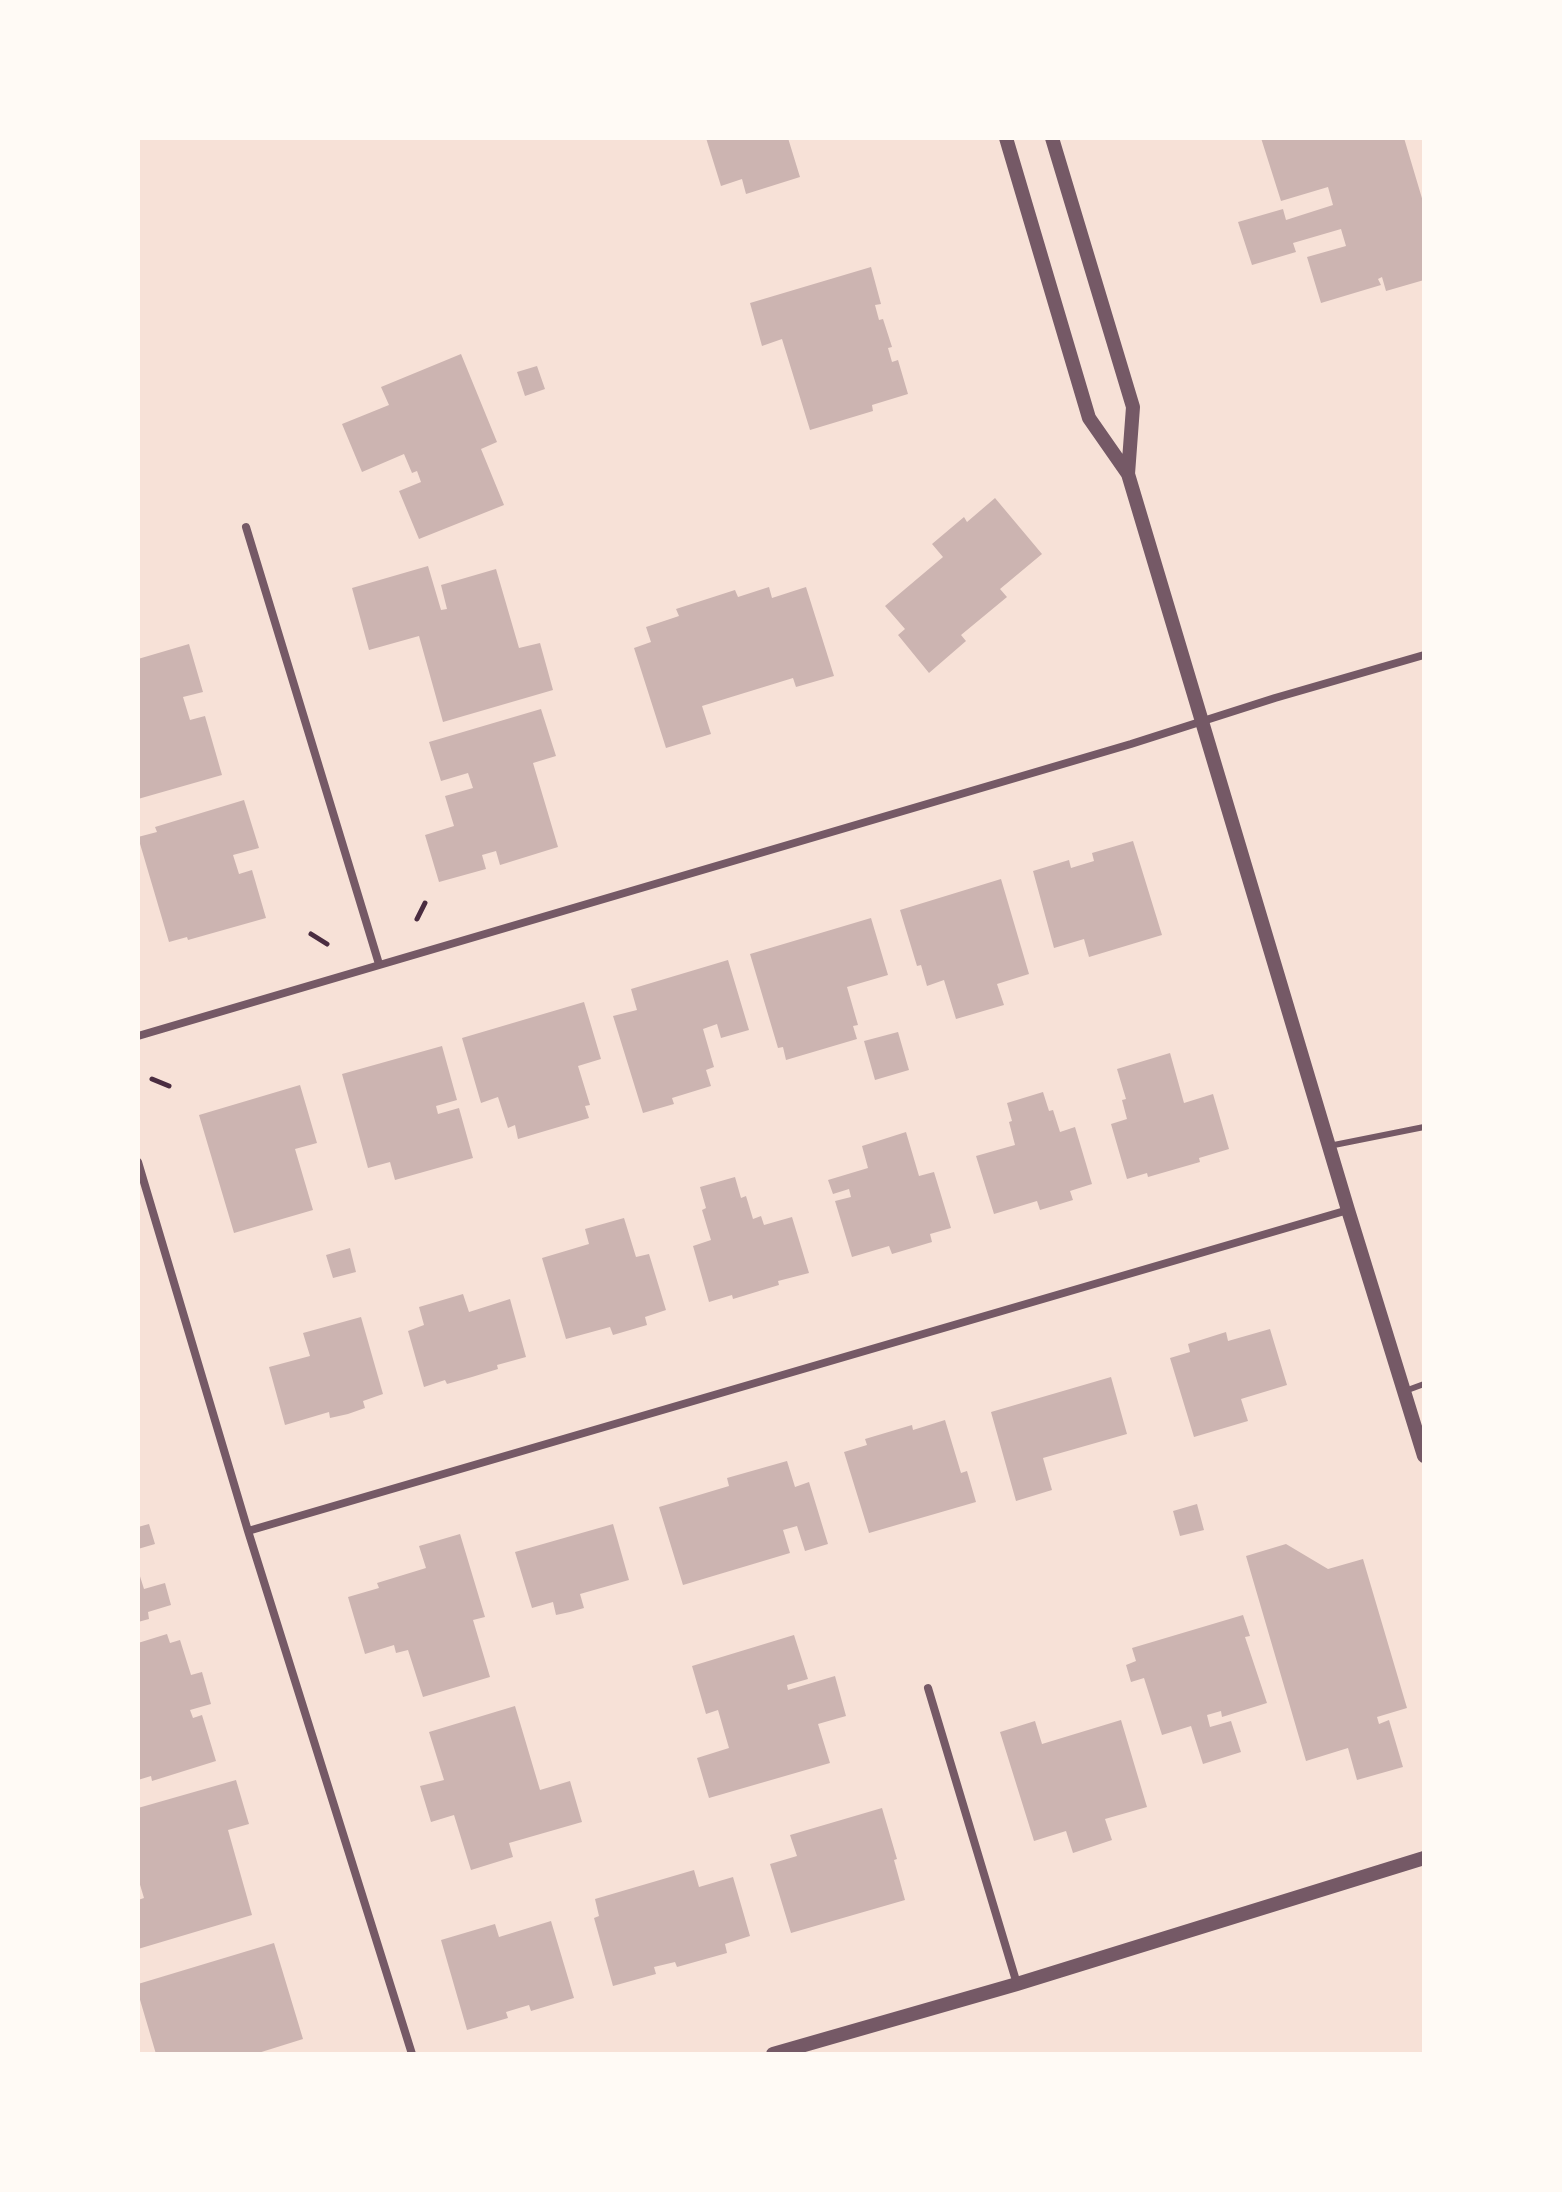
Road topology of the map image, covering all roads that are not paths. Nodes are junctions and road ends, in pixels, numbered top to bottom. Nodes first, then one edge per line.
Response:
1 (1006, 138) edge
2 (1052, 138) edge
3 (1128, 474) junction
4 (246, 527) dead end
5 (1424, 655) edge
6 (1203, 721) junction
7 (379, 964) junction
8 (138, 1036) edge
9 (1424, 1127) edge
10 (1329, 1146) junction
11 (138, 1162) edge
12 (1348, 1210) junction
13 (1424, 1384) edge
14 (1403, 1391) junction
15 (1424, 1456) edge
16 (248, 1531) junction
17 (928, 1688) dead end
18 (1424, 1858) edge
19 (1017, 1984) junction
20 (412, 2054) edge
21 (773, 2054) edge

1 - 3 street
2 - 3 street
3 - 6 street
4 - 7 street
5 - 6 street
6 - 7 street
6 - 10 street
7 - 8 street
9 - 10 lane
10 - 12 street
11 - 16 street
12 - 14 street
12 - 16 street
13 - 14 lane
14 - 15 street
16 - 20 street
17 - 19 street
18 - 19 street
19 - 21 street

